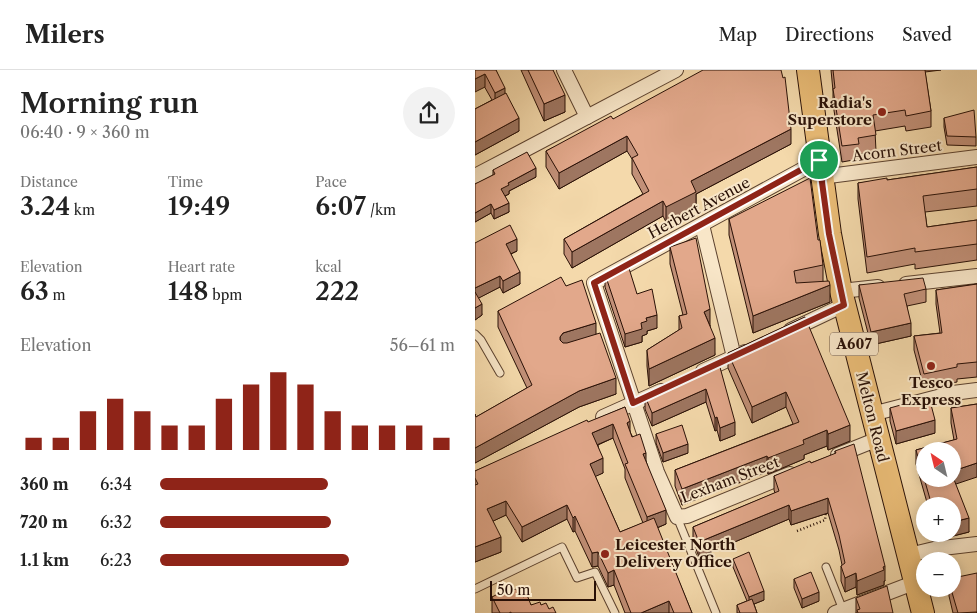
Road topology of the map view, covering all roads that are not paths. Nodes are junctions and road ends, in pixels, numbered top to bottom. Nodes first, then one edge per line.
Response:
1 (564, 70) edge
2 (676, 70) edge
3 (808, 70) edge
4 (587, 117) junction
5 (977, 157) edge
6 (820, 168) junction
7 (475, 176) edge
8 (702, 225) junction
9 (977, 276) edge
10 (843, 298) junction
11 (475, 334) edge
12 (777, 337) edge
13 (759, 345) edge
14 (734, 357) junction
15 (500, 373) dead end
16 (692, 376) edge
17 (675, 384) edge
18 (977, 390) edge
19 (633, 403) junction
20 (872, 414) junction
21 (589, 423) edge
22 (878, 439) junction
23 (828, 459) edge
24 (803, 469) edge
25 (677, 517) junction
26 (977, 544) edge
27 (909, 555) junction
28 (827, 567) dead end
29 (916, 582) joint
30 (475, 589) edge
31 (919, 597) edge
32 (839, 612) edge
33 (615, 613) edge
34 (716, 613) edge
35 (923, 613) edge

1 - 4 street
2 - 4 street
3 - 6 main road, Melton Road / A607
4 - 7 street
5 - 6 street, Acorn Street
6 - 8 street, Herbert Avenue
6 - 10 main road, Melton Road / A607
8 - 14 street
8 - 19 street, Herbert Avenue
9 - 10 street
10 - 12 street
10 - 20 main road, Melton Road / A607
11 - 15 lane
13 - 14 street
14 - 16 street
17 - 19 street
18 - 20 street
19 - 21 street
19 - 25 street
20 - 22 main road, Melton Road / A607
22 - 23 street
22 - 27 main road, Melton Road / A607
24 - 25 street, Lexham Street
25 - 34 lane
26 - 27 street
27 - 29 main road, Melton Road / A607
28 - 32 lane
29 - 32 street
30 - 33 lane
31 - 35 main road, Melton Road / A607

